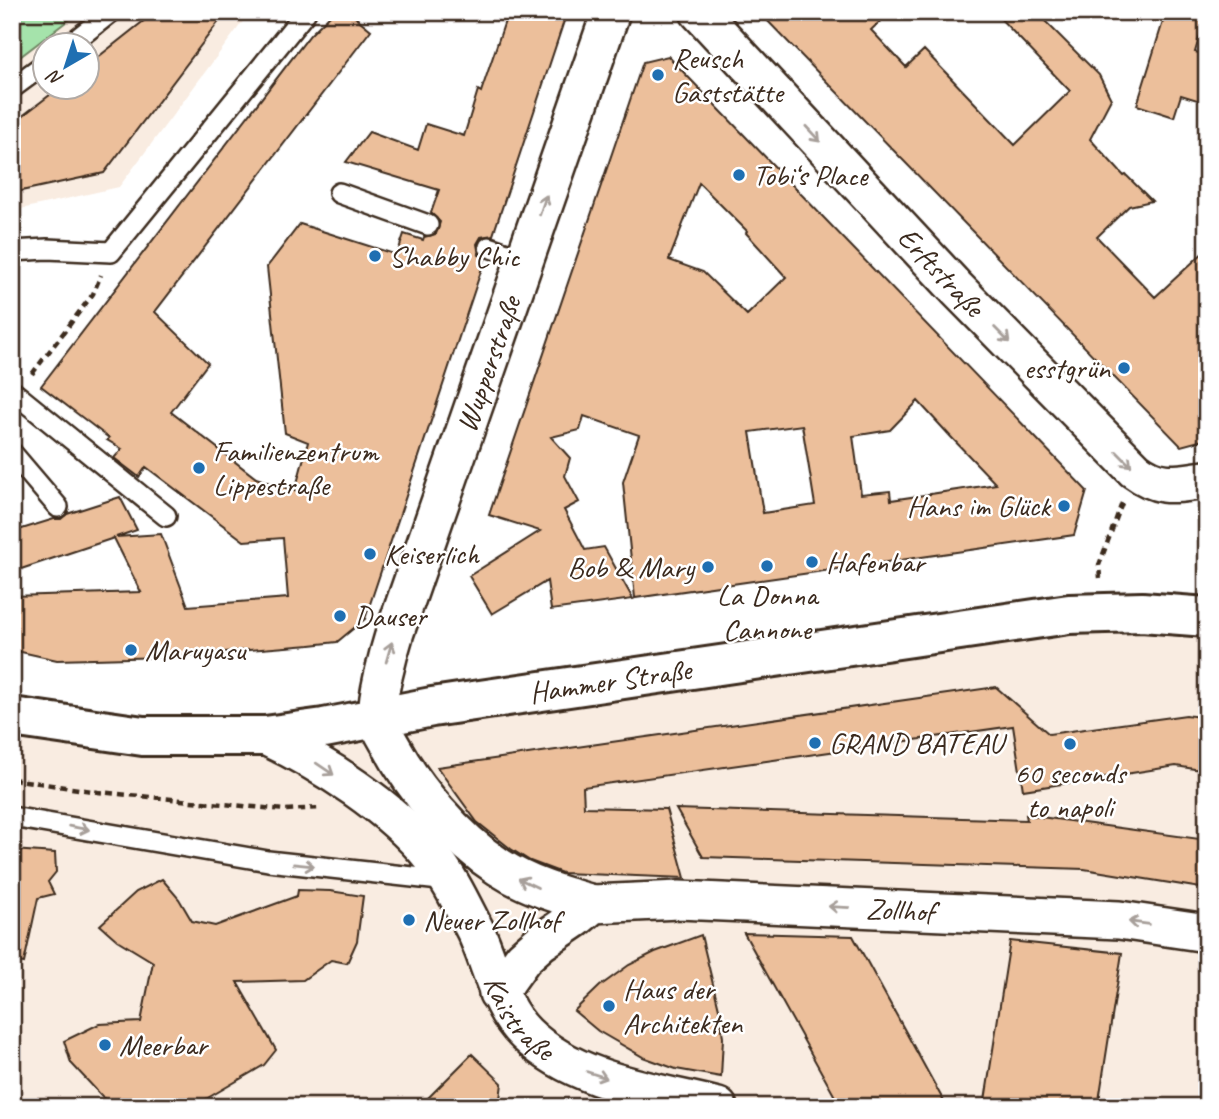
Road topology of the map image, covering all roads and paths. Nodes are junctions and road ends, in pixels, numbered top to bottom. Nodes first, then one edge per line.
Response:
1 (111, 12) edge
2 (306, 12) edge
3 (611, 12) edge
4 (699, 12) edge
5 (86, 32) edge
6 (32, 73) edge
7 (12, 88) edge
8 (339, 193) dead end
9 (428, 225) dead end
10 (489, 247) dead end
11 (12, 251) edge
12 (111, 252) junction
13 (525, 259) junction
14 (15, 392) edge
15 (12, 453) edge
16 (1135, 470) junction
17 (1207, 480) edge
18 (58, 507) dead end
19 (166, 516) dead end
20 (1101, 612) junction
21 (1207, 617) edge
22 (12, 717) edge
23 (377, 719) junction
24 (265, 736) junction
25 (12, 779) edge
26 (324, 808) dead end
27 (12, 817) edge
28 (449, 881) junction
29 (593, 904) junction
30 (1207, 933) edge
31 (498, 993) junction
32 (718, 1107) edge

1 - 5 lane
2 - 12 lane
13 -> 3 street, Wupperstraße
4 -> 16 street, Erftstraße
6 - 7 lane
8 - 9 lane
10 - 13 lane
11 - 12 lane
12 - 14 path
23 -> 13 street, Wupperstraße
14 - 19 lane
15 - 18 lane
16 - 17 street, Erftstraße
16 - 20 path
20 - 21 street, Hammer Straße
20 - 23 street, Hammer Straße
22 - 24 street, Hammer Straße
23 - 24 street, Hammer Straße
29 -> 23 street, Zollhof
24 -> 28 street, Kaistraße
25 - 26 path
27 -> 28 lane
28 - 31 street, Kaistraße
30 -> 29 street, Zollhof
29 - 31 street
31 -> 32 street, Kaistraße

